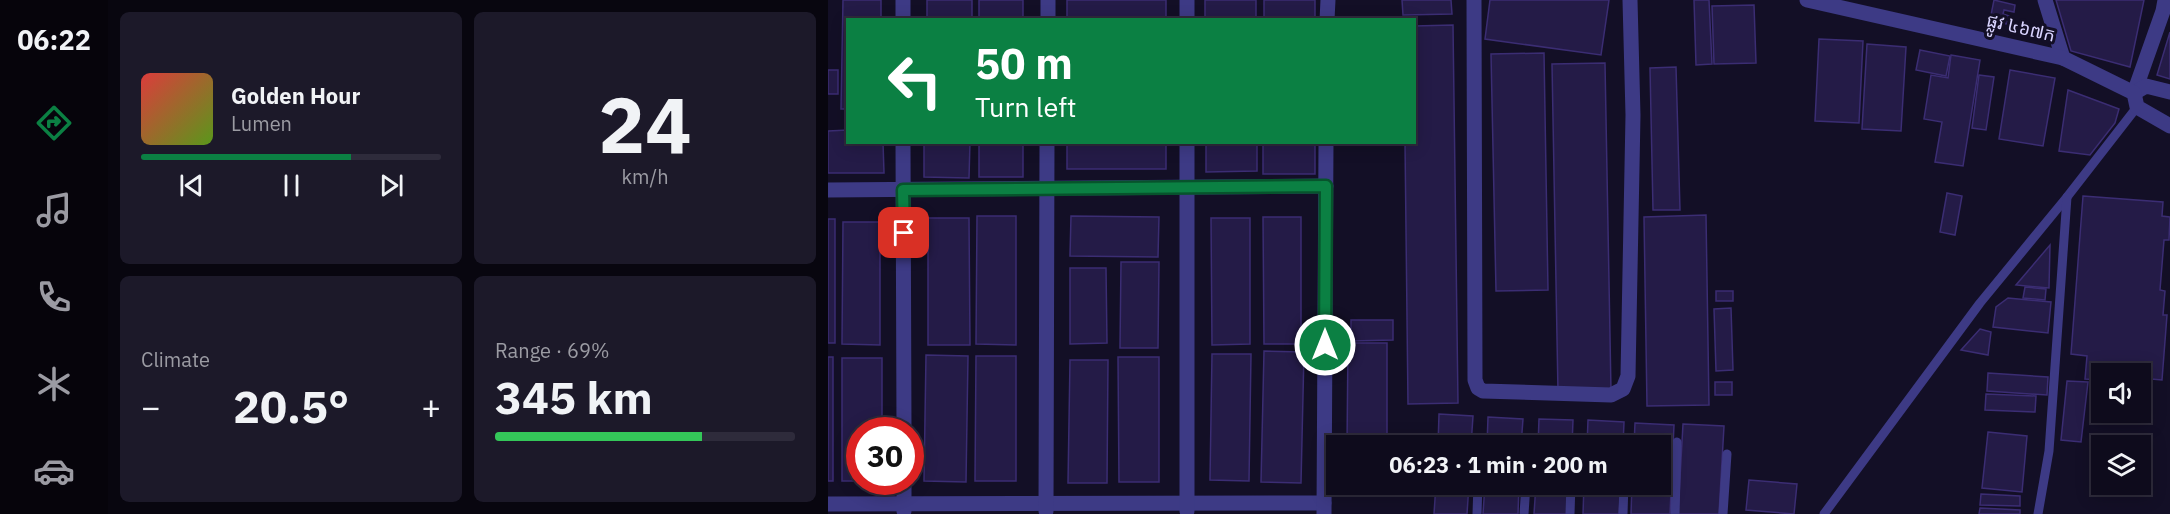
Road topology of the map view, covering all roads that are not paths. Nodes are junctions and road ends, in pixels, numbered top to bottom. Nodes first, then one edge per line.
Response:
1 (903, 0) edge
2 (1048, 0) edge
3 (1187, 0) edge
4 (1328, 0) edge
5 (1474, 0) edge
6 (1630, 0) edge
7 (1807, 0) edge
8 (2045, 0) edge
9 (2165, 0) edge
10 (903, 18) edge
11 (1048, 18) edge
12 (1187, 18) edge
13 (1328, 18) edge
14 (2063, 58) junction
15 (2170, 92) edge
16 (2136, 100) junction
17 (2170, 126) edge
18 (903, 144) edge
19 (1047, 144) edge
20 (1187, 144) edge
21 (1326, 144) edge
22 (1326, 186) junction
23 (1187, 187) junction
24 (1047, 189) junction
25 (828, 190) edge
26 (903, 190) junction
27 (2067, 197) junction
28 (904, 417) edge
29 (1677, 442) dead end
30 (1727, 454) dead end
31 (1478, 495) edge
32 (1526, 495) edge
33 (1571, 495) edge
34 (1624, 495) edge
35 (828, 504) edge
36 (904, 509) edge
37 (1046, 509) edge
38 (1187, 509) edge
39 (1324, 509) edge
40 (1477, 514) edge
41 (1524, 514) edge
42 (1570, 514) edge
43 (1623, 514) edge
44 (1675, 514) edge
45 (1723, 514) edge
46 (1824, 514) edge
47 (2038, 514) edge

1 - 10 street
2 - 11 street
3 - 12 street
4 - 13 street
5 - 6 street
7 - 14 street, ផ្លូវ ៤៦៧ក
8 - 14 street
9 - 16 street
14 - 16 street, ផ្លូវ ៤៦៧ក
15 - 16 street
16 - 17 street, ផ្លូវ ៤៦៧ក
16 - 27 lane
18 - 26 street
19 - 24 street
20 - 23 street
21 - 22 street
22 - 23 street
22 - 39 street
23 - 24 street
23 - 38 street
24 - 26 street
24 - 37 street
25 - 26 street
26 - 28 street
27 - 46 lane
27 - 47 lane
29 - 44 lane
30 - 45 lane
31 - 40 lane
32 - 41 lane
33 - 42 lane
34 - 43 lane
35 - 36 street
36 - 37 street
37 - 38 street
38 - 39 street

